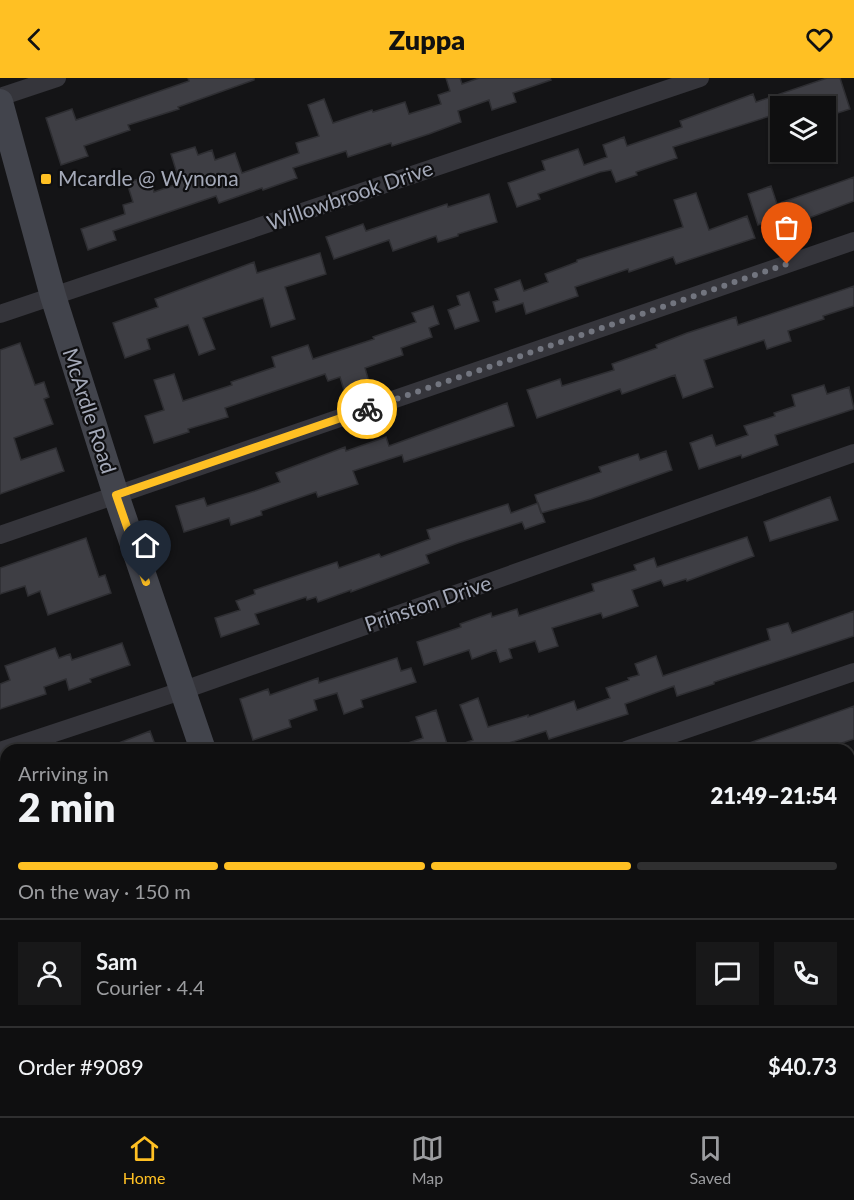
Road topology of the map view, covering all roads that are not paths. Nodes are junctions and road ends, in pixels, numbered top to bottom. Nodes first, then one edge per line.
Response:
1 (57, 78) edge
2 (700, 78) edge
3 (0, 97) edge
4 (0, 102) edge
5 (854, 241) edge
6 (53, 296) junction
7 (0, 314) edge
8 (854, 453) edge
9 (116, 495) junction
10 (0, 535) edge
11 (854, 672) edge
12 (184, 690) junction
13 (21, 744) edge
14 (201, 744) edge
15 (644, 744) edge

1 - 3 street
2 - 6 street, Willowbrook Drive
4 - 6 main road, McArdle Road
5 - 9 street
6 - 7 street, Willowbrook Drive
6 - 9 main road, McArdle Road
8 - 12 street, Prinston Drive
9 - 10 street
9 - 12 main road, McArdle Road
11 - 15 street
12 - 13 street, Prinston Drive
12 - 14 main road, McArdle Road

